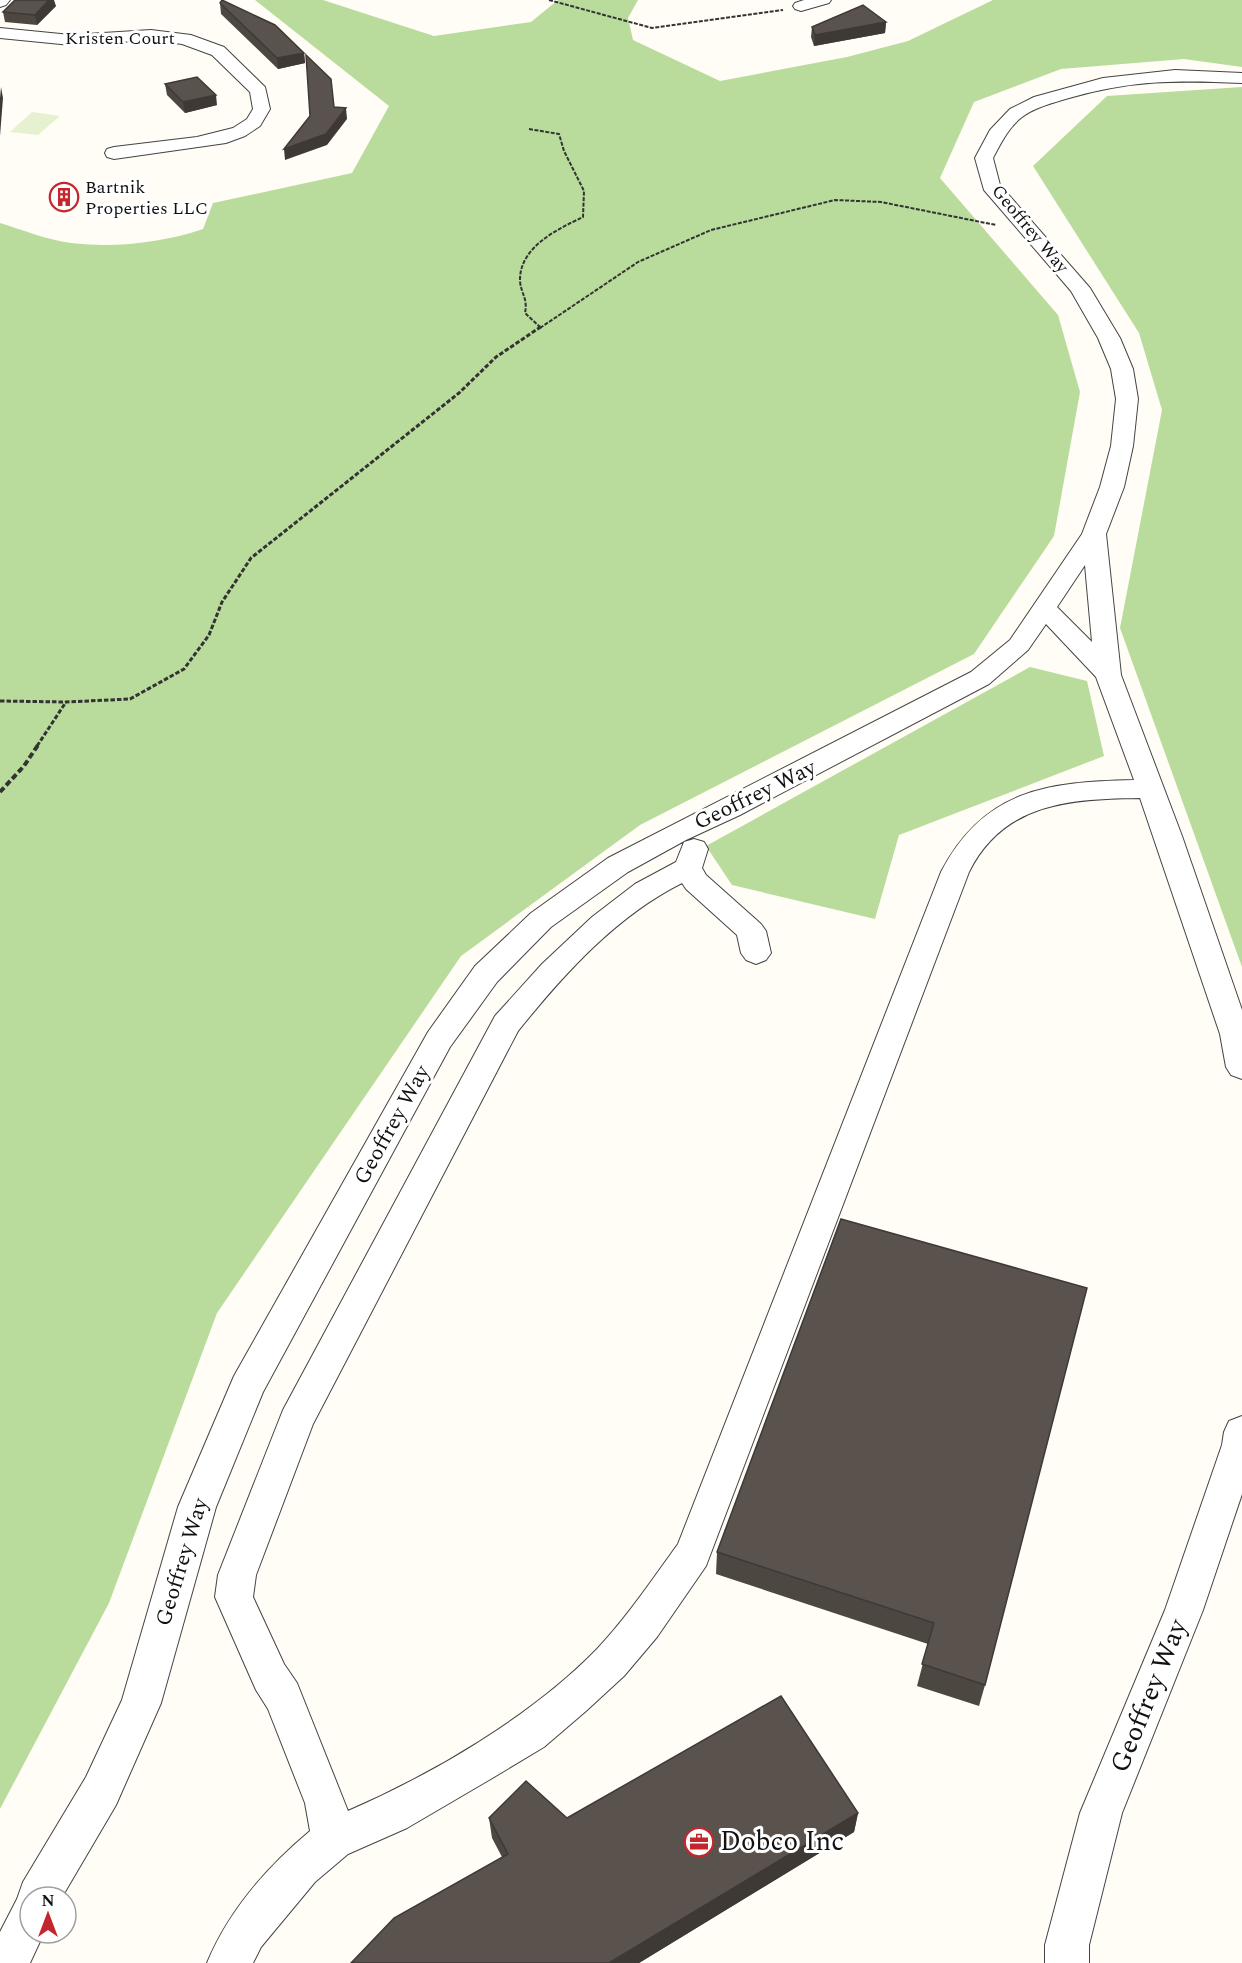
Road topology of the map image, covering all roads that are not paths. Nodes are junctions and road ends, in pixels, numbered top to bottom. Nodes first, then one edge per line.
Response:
1 (823, 0) edge
2 (801, 6) road end
3 (0, 33) edge
4 (1242, 78) edge
5 (114, 153) dead end
6 (1094, 534) junction
7 (1044, 608) junction
8 (1108, 675) junction
9 (1149, 789) junction
10 (730, 809) junction
11 (688, 868) junction
12 (756, 953) dead end
13 (1242, 1067) edge
14 (1242, 1432) edge
15 (333, 1839) junction
16 (45, 1885) edge
17 (18, 1941) edge
18 (8, 1963) edge
19 (229, 1963) edge
20 (1067, 1963) edge

1 - 2 street
3 - 5 street, Kristen Court
4 - 6 street, Geoffrey Way
6 - 7 street, Geoffrey Way
6 - 8 street, Geoffrey Way
7 - 8 street, Geoffrey Way
7 - 10 street, Geoffrey Way
8 - 9 street, Geoffrey Way
9 - 13 street, Geoffrey Way
9 - 15 street
10 - 11 street
10 - 16 street, Geoffrey Way
11 - 12 street
11 - 15 street
14 - 20 street, Geoffrey Way
15 - 19 street
17 - 18 street

